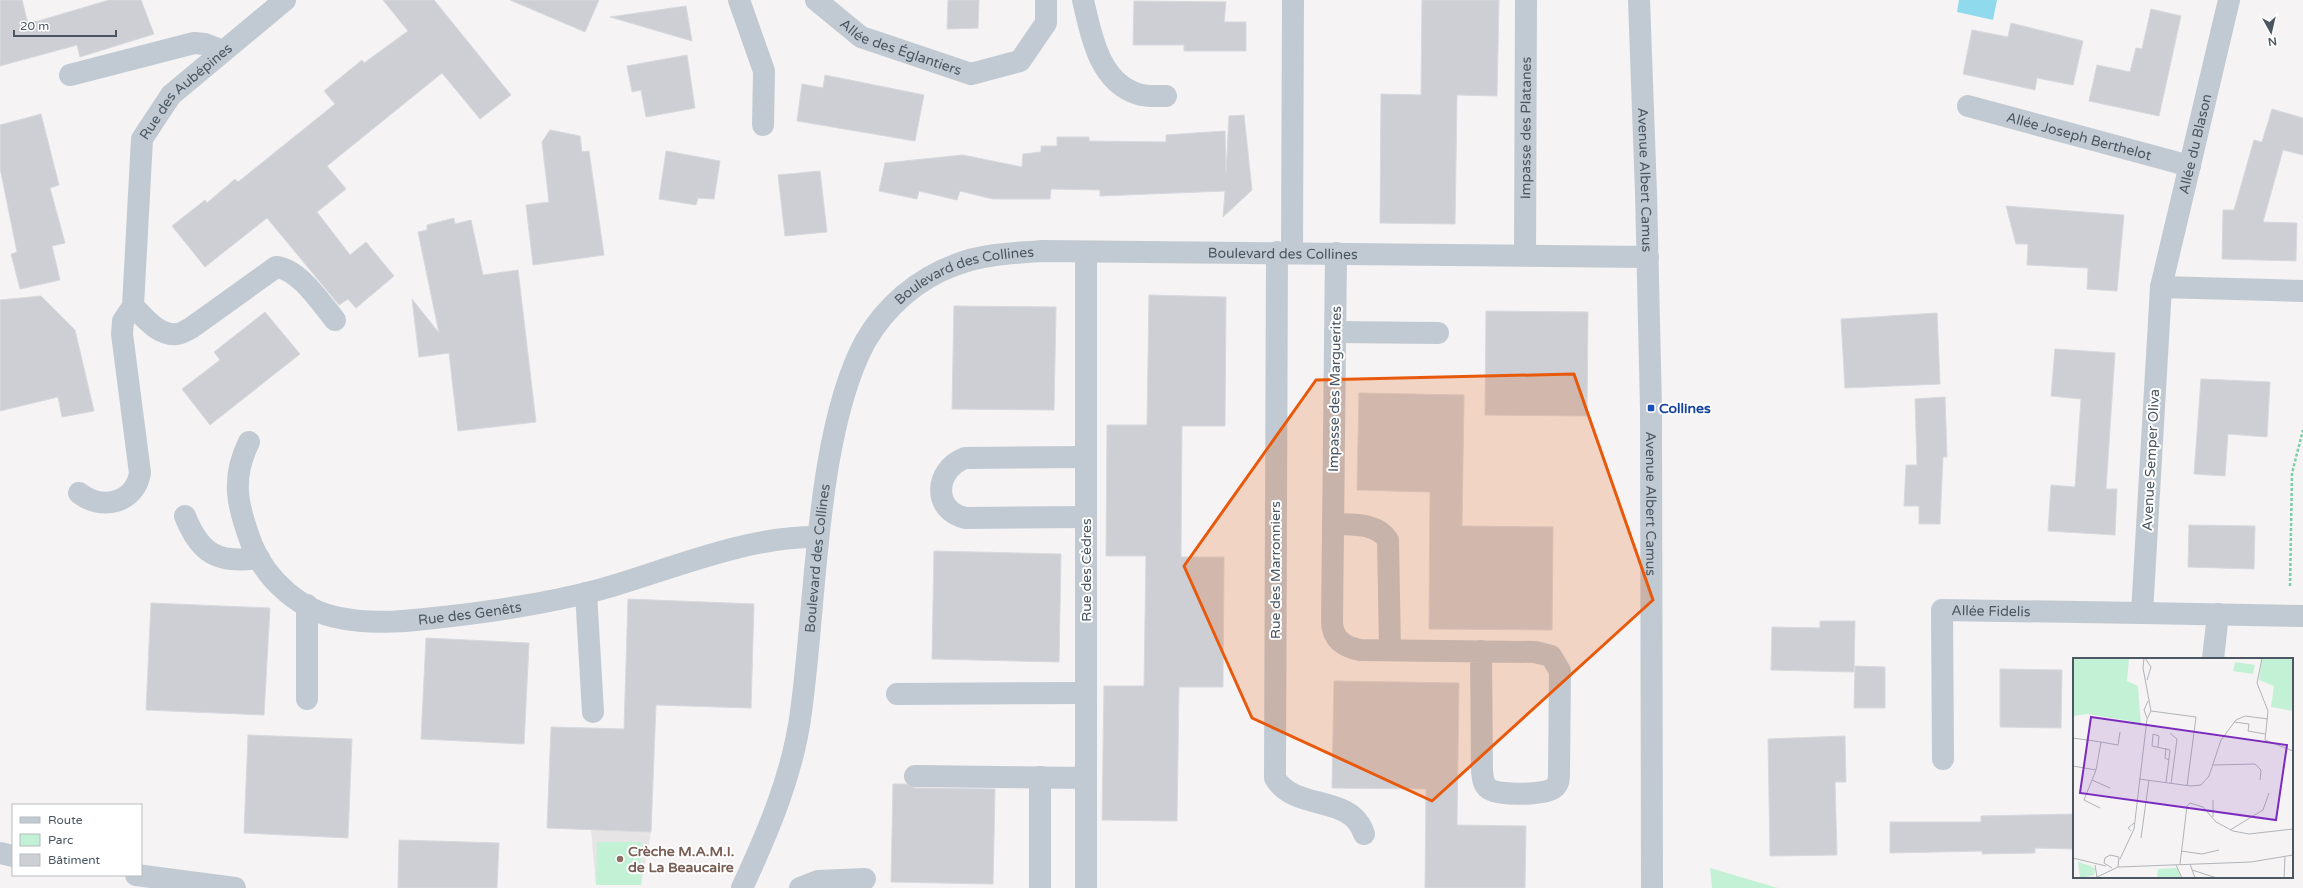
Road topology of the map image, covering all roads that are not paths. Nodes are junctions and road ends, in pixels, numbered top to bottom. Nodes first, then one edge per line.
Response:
1 (285, 0) edge
2 (739, 0) edge
3 (816, 0) edge
4 (1046, 0) edge
5 (1083, 0) edge
6 (1293, 0) edge
7 (1526, 0) edge
8 (1639, 0) edge
9 (2229, 0) edge
10 (223, 51) junction
11 (70, 75) dead end
12 (1166, 96) dead end
13 (1968, 106) dead end
14 (763, 125) dead end
15 (2190, 166) junction
16 (1086, 252) junction
17 (1284, 252) junction
18 (1336, 253) junction
19 (1525, 255) junction
20 (1648, 257) junction
21 (2161, 287) junction
22 (2303, 291) edge
23 (132, 306) junction
24 (336, 320) dead end
25 (1335, 332) junction
26 (1438, 333) dead end
27 (249, 442) dead end
28 (1086, 457) junction
29 (79, 493) dead end
30 (185, 516) dead end
31 (1086, 517) junction
32 (1333, 524) junction
33 (817, 536) junction
34 (259, 558) junction
35 (586, 593) junction
36 (307, 605) junction
37 (2142, 613) junction
38 (2218, 614) junction
39 (2296, 616) edge
40 (1390, 650) junction
41 (1480, 651) junction
42 (2213, 658) edge
43 (1086, 693) junction
44 (896, 694) dead end
45 (307, 699) dead end
46 (593, 712) dead end
47 (1943, 759) dead end
48 (915, 776) dead end
49 (1040, 777) junction
50 (1086, 778) junction
51 (1364, 834) dead end
52 (0, 853) edge
53 (12, 856) edge
54 (142, 876) edge
55 (865, 879) dead end
56 (235, 888) edge
57 (742, 888) edge
58 (800, 888) edge
59 (1040, 888) edge
60 (1086, 888) edge
61 (1652, 888) edge

1 - 10 street, Rue des Aubépines
2 - 14 street
3 - 4 street, Allée des Églantiers
5 - 12 street
6 - 17 street, Rue des Marronniers
7 - 19 street, Impasse des Platanes
8 - 20 street, Avenue Albert Camus
9 - 15 street, Allée du Blason
10 - 11 street
10 - 23 street, Rue des Aubépines
13 - 15 street, Allée Joseph Berthelot
15 - 21 street, Allée du Blason
16 - 17 street, Boulevard des Collines
16 - 28 street, Rue des Cèdres
16 - 33 street, Boulevard des Collines
17 - 18 street, Boulevard des Collines
17 - 51 street, Rue des Marronniers
18 - 19 street, Boulevard des Collines
18 - 25 street, Impasse des Marguerites
19 - 20 street, Boulevard des Collines
20 - 61 street, Avenue Albert Camus
21 - 22 street
21 - 37 street, Avenue Semper Oliva
23 - 24 street
23 - 29 street
25 - 26 street
25 - 32 street, Impasse des Marguerites
27 - 34 street, Rue des Genêts
28 - 31 street, Rue des Cèdres
28 - 31 street
30 - 34 street
31 - 43 street, Rue des Cèdres
32 - 40 street
32 - 40 street, Impasse des Marguerites
33 - 35 street, Rue des Genêts
33 - 57 street, Boulevard des Collines
34 - 36 street, Rue des Genêts
35 - 36 street, Rue des Genêts
35 - 46 street
36 - 45 street
37 - 38 street
37 - 47 street, Allée Fidelis
38 - 39 street
38 - 42 street
40 - 41 street, Impasse des Marguerites
41 - 41 street, Impasse des Marguerites
43 - 44 street
43 - 50 street, Rue des Cèdres
48 - 49 street
49 - 50 street
49 - 59 street
50 - 60 street, Rue des Cèdres
52 - 53 street
54 - 56 street
55 - 58 street

